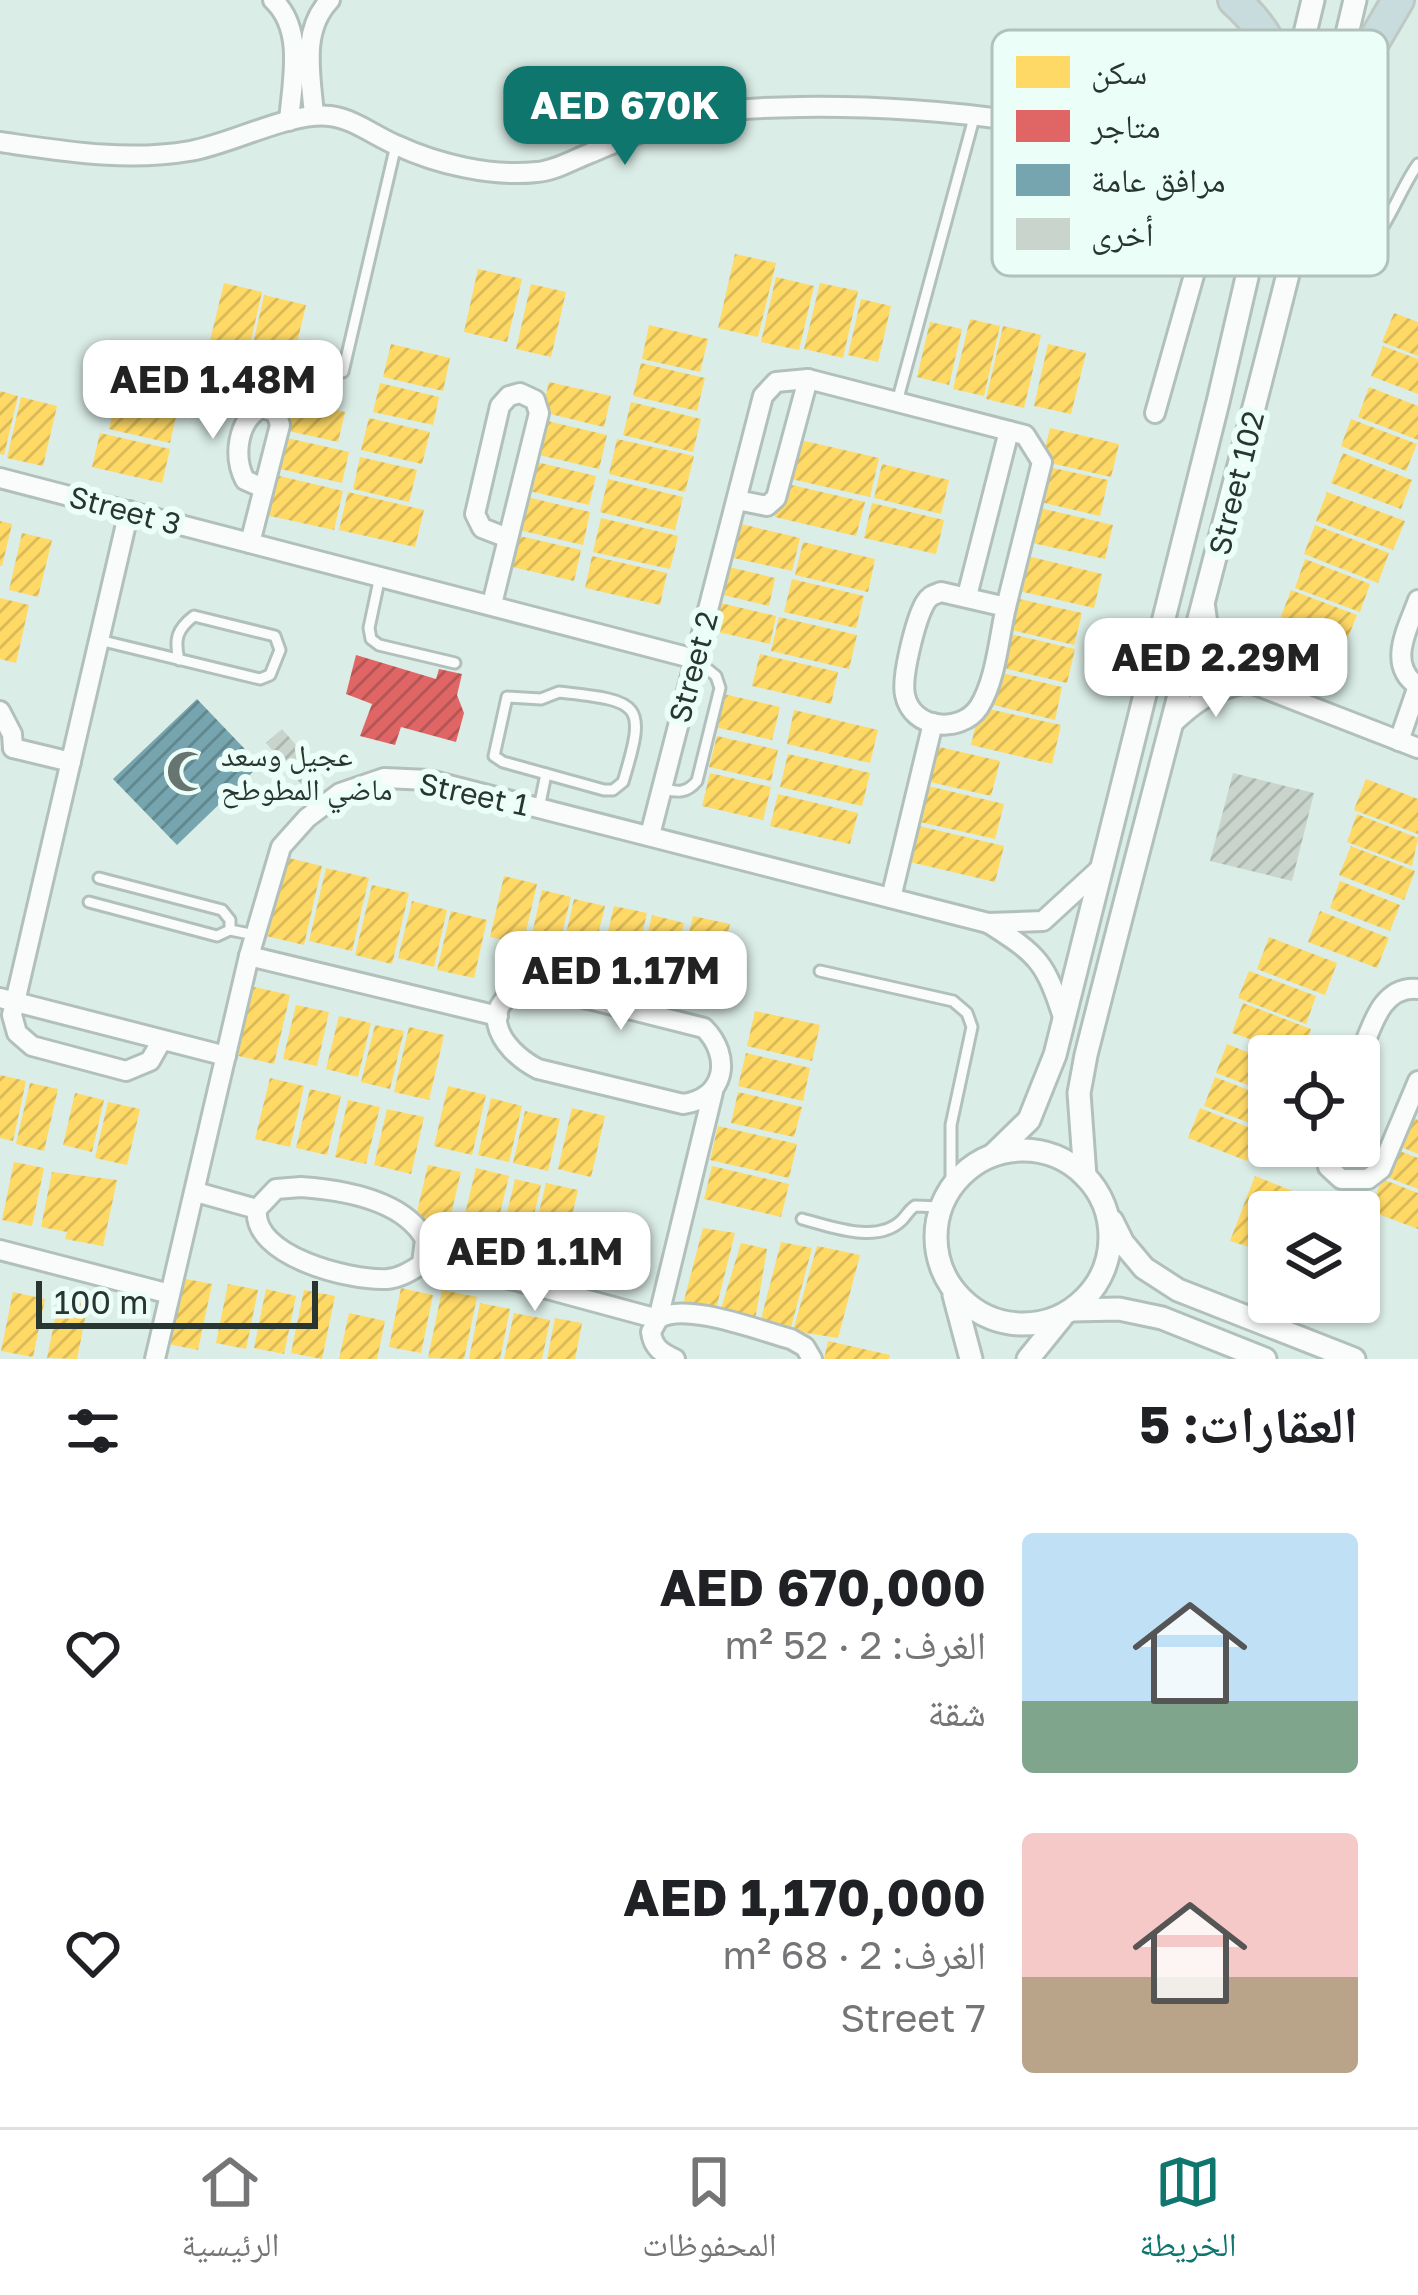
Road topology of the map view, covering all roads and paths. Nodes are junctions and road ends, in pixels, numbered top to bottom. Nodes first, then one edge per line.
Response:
1 (273, 0) edge
2 (329, 0) edge
3 (1234, 0) edge
4 (1313, 0) edge
5 (1355, 0) edge
6 (1398, 0) edge
7 (1264, 30) edge
8 (1306, 30) edge
9 (1348, 30) edge
10 (1380, 30) edge
11 (314, 115) junction
12 (974, 117) junction
13 (992, 119) edge
14 (289, 121) junction
15 (0, 142) edge
16 (396, 145) junction
17 (1418, 164) edge
18 (1388, 215) edge
19 (1194, 276) edge
20 (1247, 276) edge
21 (1288, 276) edge
22 (1238, 316) junction
23 (1275, 326) junction
24 (343, 372) dead end
25 (808, 379) junction
26 (897, 402) junction
27 (1155, 413) dead end
28 (1010, 431) junction
29 (0, 478) edge
30 (263, 488) dead end
31 (737, 500) junction
32 (129, 512) junction
33 (508, 538) junction
34 (250, 543) junction
35 (380, 576) junction
36 (967, 596) junction
37 (1418, 600) edge
38 (492, 604) junction
39 (1205, 606) junction
40 (1006, 607) junction
41 (99, 640) junction
42 (695, 659) junction
43 (179, 661) junction
44 (455, 663) dead end
45 (1247, 682) junction
46 (1418, 686) edge
47 (0, 711) edge
48 (933, 723) junction
49 (1169, 728) junction
50 (1409, 744) edge
51 (7, 755) edge
52 (71, 762) junction
53 (547, 774) junction
54 (662, 789) junction
55 (539, 808) junction
56 (650, 835) junction
57 (1103, 866) junction
58 (99, 878) dead end
59 (891, 898) junction
60 (89, 902) dead end
61 (988, 922) junction
62 (230, 930) junction
63 (255, 935) junction
64 (249, 956) junction
65 (820, 971) dead end
66 (1418, 988) edge
67 (6, 999) edge
68 (498, 1016) junction
69 (1064, 1020) junction
70 (1370, 1035) edge
71 (162, 1040) junction
72 (226, 1056) junction
73 (1418, 1081) edge
74 (712, 1091) junction
75 (993, 1155) junction
76 (1328, 1167) edge
77 (1085, 1176) junction
78 (196, 1192) junction
79 (946, 1197) junction
80 (1103, 1202) junction
81 (257, 1209) junction
82 (802, 1219) dead end
83 (0, 1250) edge
84 (425, 1256) junction
85 (952, 1288) junction
86 (170, 1294) junction
87 (1068, 1312) junction
88 (658, 1319) junction
89 (155, 1359) edge
90 (675, 1359) edge
91 (812, 1359) edge
92 (971, 1359) edge
93 (1028, 1359) edge
94 (1265, 1359) edge
95 (1354, 1359) edge

1 - 14 street
2 - 11 street
3 - 7 highway
4 - 8 street, Street 102
5 - 9 street, Street 102
6 - 10 highway
11 - 14 street
11 - 16 street
12 - 13 street
12 - 16 street
12 - 26 lane
14 - 15 street
16 - 24 lane
17 - 18 lane
19 - 27 street
20 - 22 street, Street 102
21 - 23 street, Street 102
22 - 23 street
22 - 57 street, Street 102
23 - 39 street, Street 102
25 - 26 street
25 - 31 street, Street 2
25 - 31 street
26 - 28 street
28 - 36 street
28 - 40 street
29 - 32 street, Street 3
30 - 34 street
31 - 42 street, Street 2
32 - 34 street, Street 3
32 - 41 street
33 - 33 street
33 - 38 street
34 - 35 street, Street 3
35 - 38 street, Street 3
35 - 44 lane
36 - 40 street
36 - 48 street
37 - 46 street
38 - 42 street, Street 3
39 - 45 street
39 - 49 street, Street 102
40 - 48 street
41 - 43 lane
41 - 52 street
42 - 54 street, Street 2
42 - 54 lane
43 - 43 lane
45 - 49 street
45 - 50 street
46 - 50 street
47 - 51 street
48 - 59 street
49 - 77 street, Street 102
51 - 52 street
52 - 67 street
53 - 53 lane
53 - 55 lane
54 - 56 street, Street 2
55 - 56 street, Street 1
55 - 63 street, Street 1
56 - 59 street, Street 1
57 - 61 street, Street 1
57 - 69 street, Street 102
58 - 62 lane
59 - 61 street, Street 1
60 - 62 lane
61 - 69 street, Street 1
62 - 63 lane
63 - 64 street, Street 1
64 - 68 street
64 - 72 street, Street 1
65 - 79 lane
66 - 70 street
67 - 71 street
67 - 71 street
68 - 74 street
68 - 74 street
69 - 75 street, Street 102
71 - 72 street
72 - 78 street, Street 1
73 - 76 street
74 - 88 street
75 - 77 street
75 - 79 street
77 - 80 street
78 - 81 street
78 - 86 street, Street 1
79 - 82 lane
79 - 85 street
80 - 87 street
80 - 95 street
81 - 84 street
81 - 84 street
83 - 86 street
84 - 88 street
85 - 87 street
85 - 92 street
86 - 89 street, Street 1
87 - 93 street
87 - 94 street
88 - 90 street
88 - 91 street

